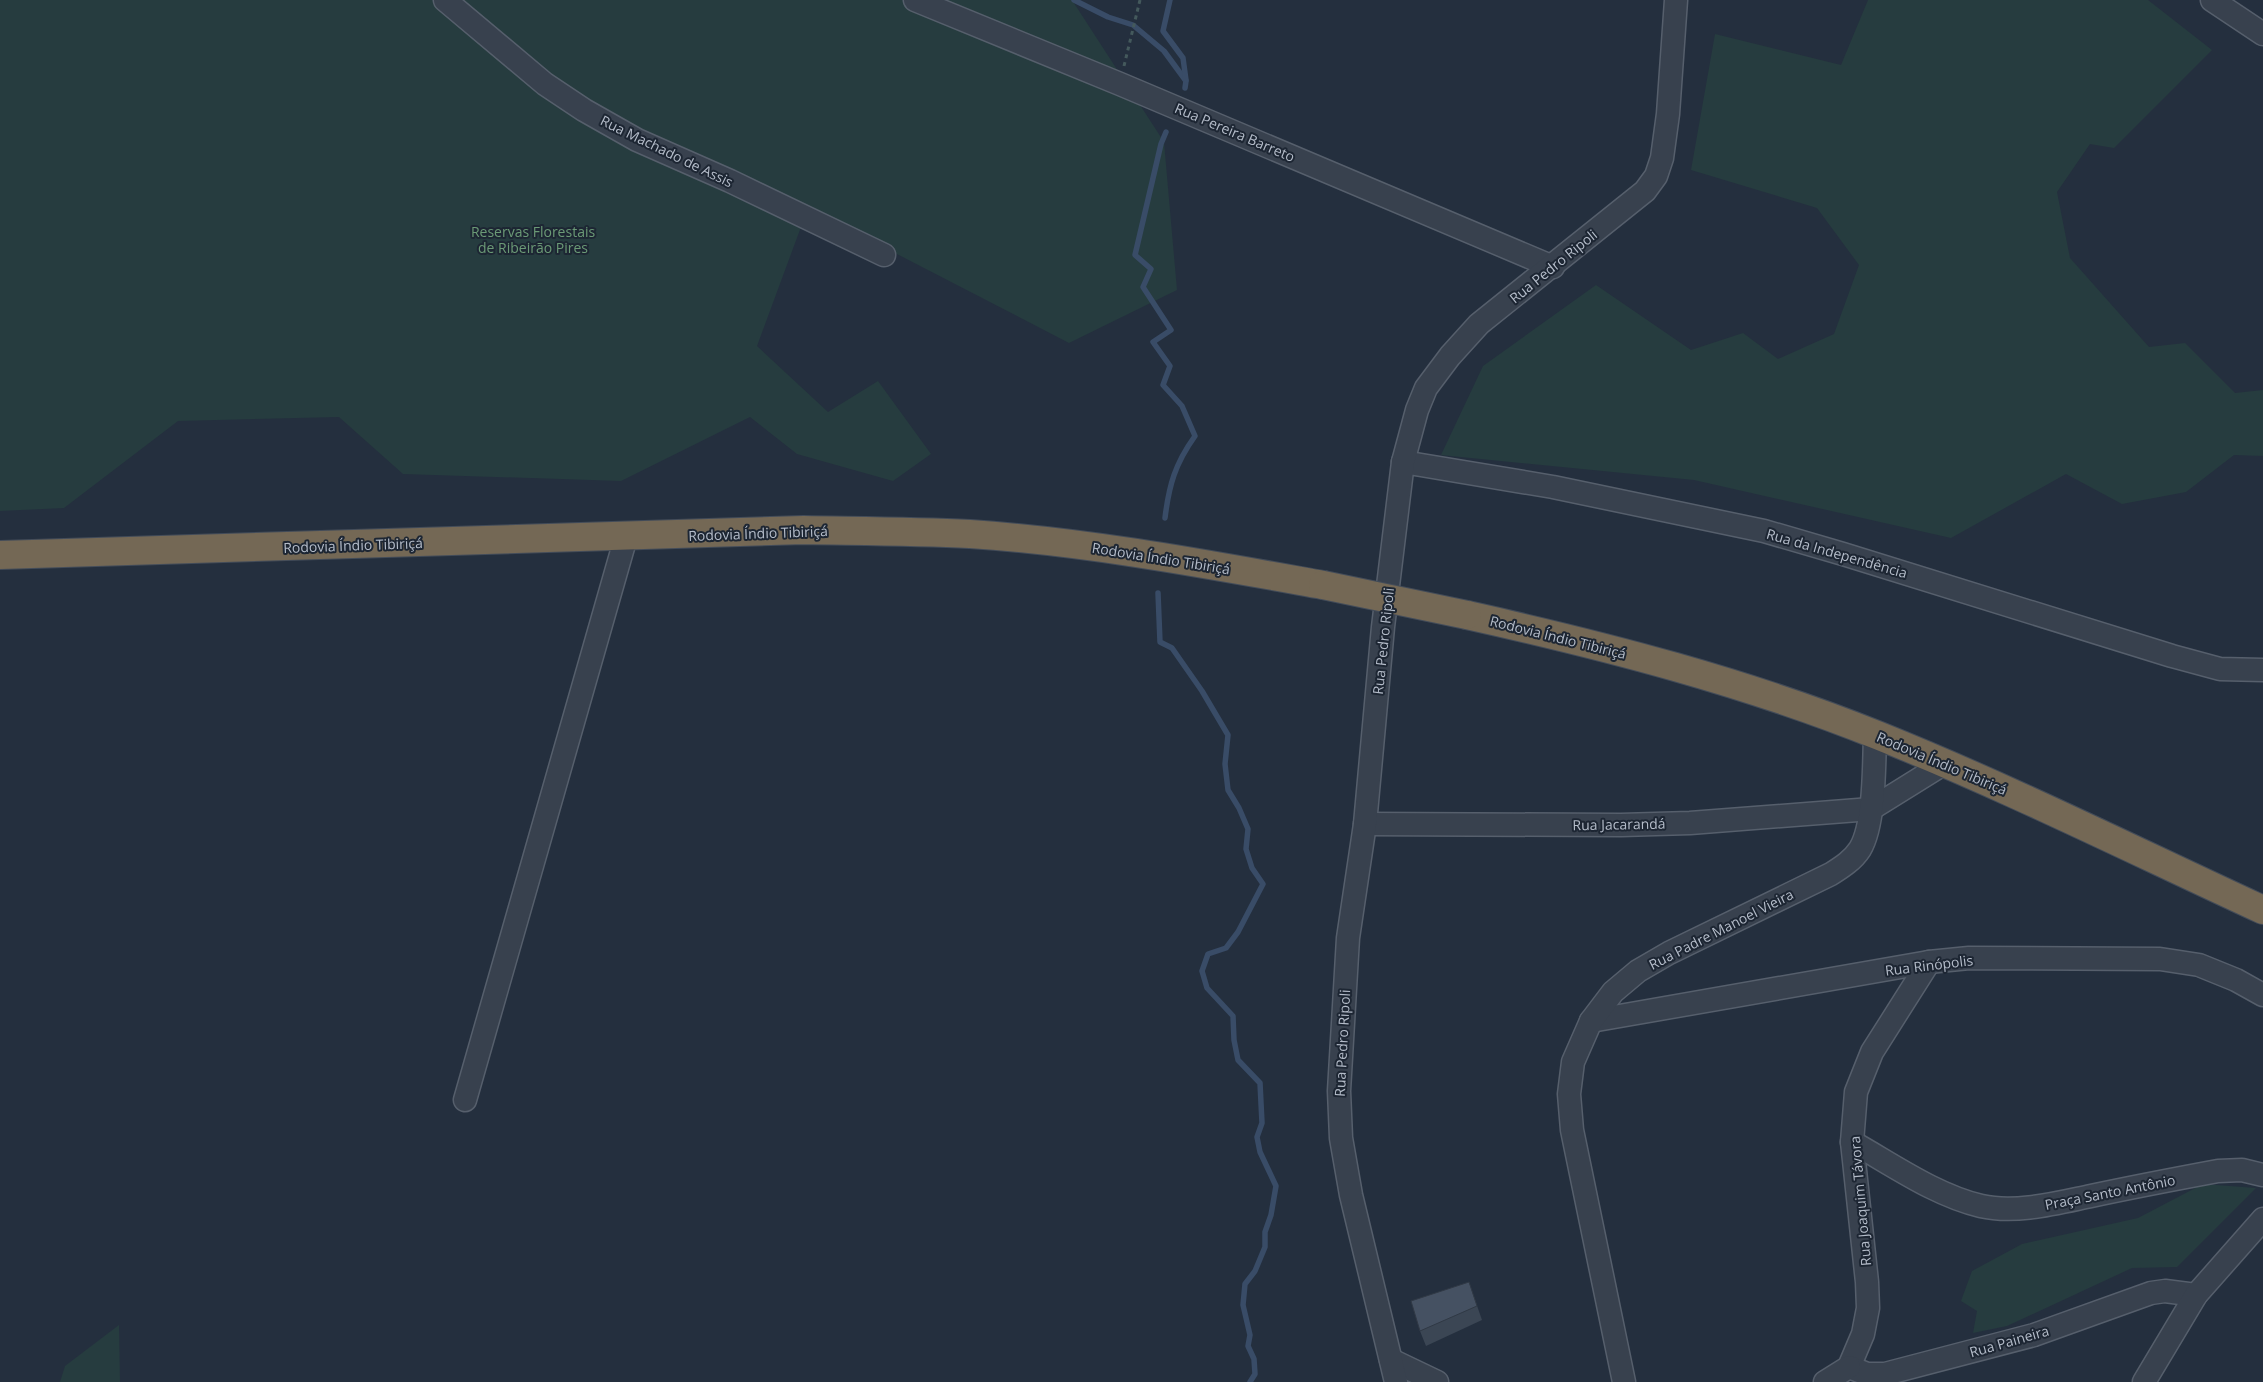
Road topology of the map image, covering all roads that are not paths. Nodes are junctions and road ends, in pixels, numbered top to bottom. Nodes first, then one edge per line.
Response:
1 (445, 0) edge
2 (915, 0) edge
3 (1676, 0) edge
4 (2212, 0) edge
5 (2263, 34) edge
6 (884, 255) dead end
7 (1553, 267) junction
8 (1403, 462) junction
9 (626, 537) junction
10 (0, 555) edge
11 (2263, 670) edge
12 (1875, 734) junction
13 (1945, 763) junction
14 (1871, 809) junction
15 (1365, 824) junction
16 (2263, 910) edge
17 (1928, 962) junction
18 (2263, 995) edge
19 (1591, 1021) junction
20 (464, 1100) dead end
21 (1852, 1142) junction
22 (2263, 1175) edge
23 (2263, 1219) edge
24 (2196, 1295) junction
25 (1391, 1360) junction
26 (1849, 1366) junction
27 (1396, 1382) edge
28 (1437, 1382) edge
29 (1624, 1382) edge
30 (1824, 1382) edge
31 (2144, 1382) edge

1 - 6 street, Rua Machado de Assis
2 - 7 street, Rua Pereira Barreto
3 - 7 street, Rua Pedro Ripoli
4 - 5 street
7 - 8 street, Rua Pedro Ripoli
8 - 11 street, Rua da Independência
8 - 15 street, Rua Pedro Ripoli
9 - 10 highway, Rodovia Índio Tibiriçá
9 - 12 highway, Rodovia Índio Tibiriçá, bridge
9 - 20 street
12 - 13 highway, Rodovia Índio Tibiriçá
12 - 14 street, Rua Padre Manoel Vieira
13 - 14 street
13 - 16 highway, Rodovia Índio Tibiriçá
14 - 15 street, Rua Jacarandá
14 - 19 street, Rua Padre Manoel Vieira
15 - 25 street, Rua Pedro Ripoli
17 - 18 street, Rua Rinópolis
17 - 19 street, Rua Rinópolis
17 - 21 street, Rua Joaquim Távora
19 - 29 street, Rua Padre Manoel Vieira
21 - 22 street, Praça Santo Antônio
21 - 26 street, Rua Joaquim Távora
23 - 24 street
24 - 26 street, Rua Paineira
24 - 31 street
25 - 27 street, Rua Pedro Ripoli
25 - 28 street
26 - 30 street

